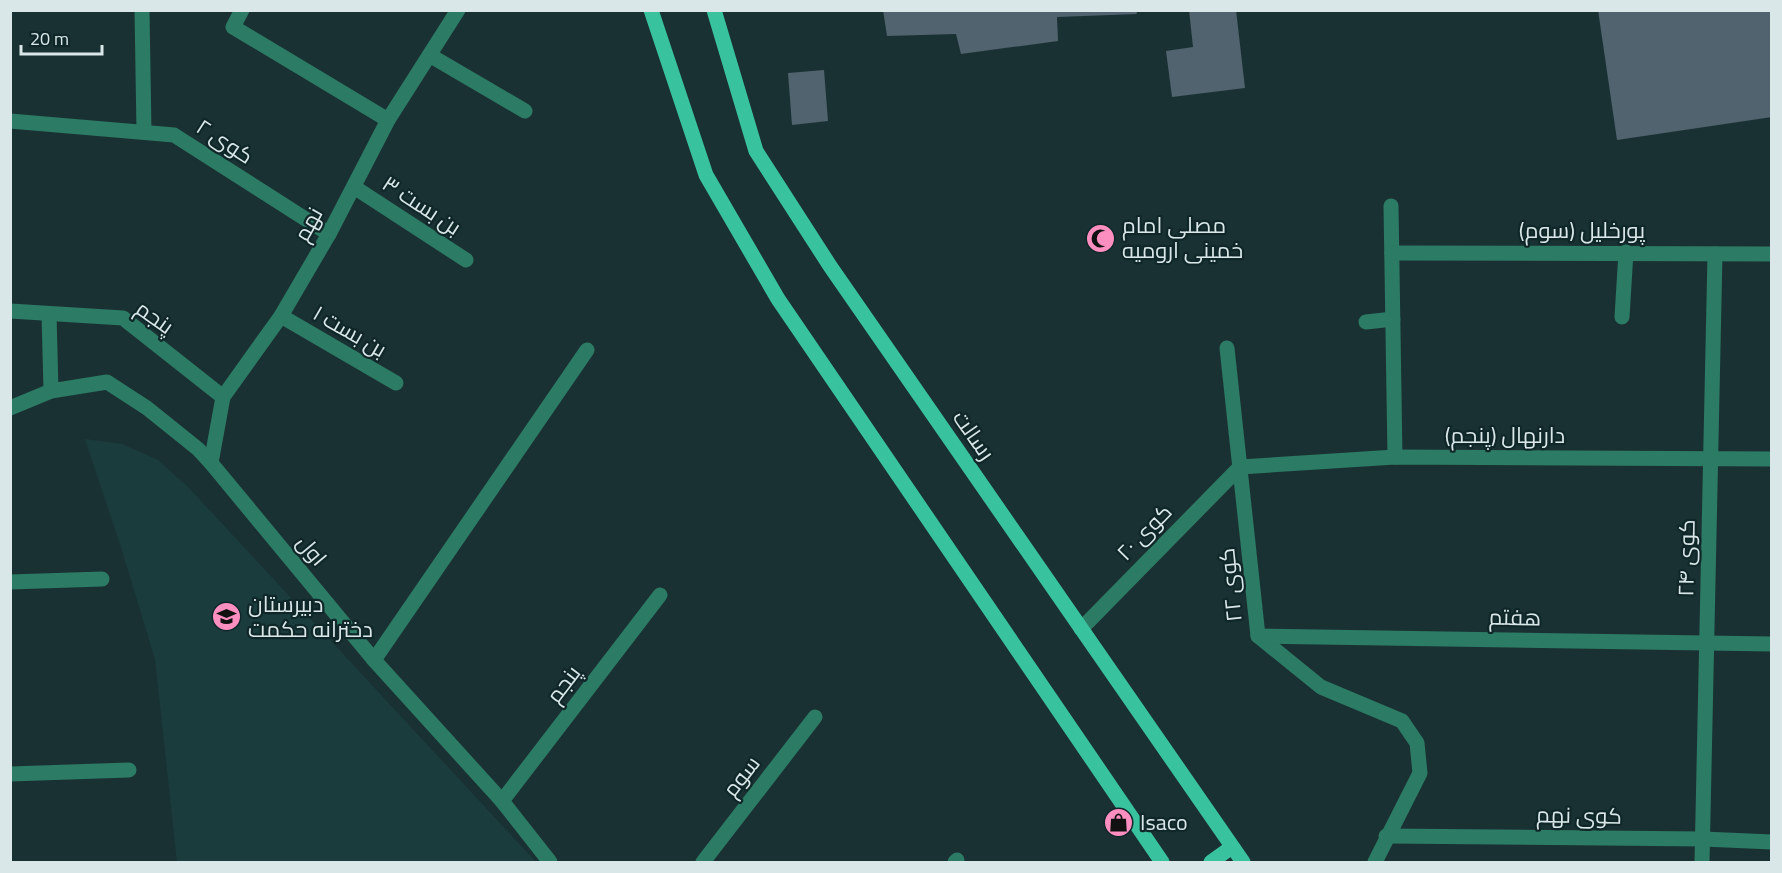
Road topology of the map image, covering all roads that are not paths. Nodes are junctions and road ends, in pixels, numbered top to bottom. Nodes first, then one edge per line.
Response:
1 (142, 10) edge
2 (242, 10) edge
3 (458, 10) edge
4 (651, 10) edge
5 (714, 10) edge
6 (431, 56) junction
7 (525, 111) dead end
8 (10, 120) edge
9 (388, 120) junction
10 (144, 132) junction
11 (354, 187) junction
12 (1391, 206) dead end
13 (329, 234) junction
14 (1626, 252) junction
15 (1392, 253) junction
16 (1715, 254) junction
17 (1772, 254) edge
18 (466, 260) dead end
19 (10, 311) edge
20 (49, 314) junction
21 (281, 316) junction
22 (1622, 317) dead end
23 (1393, 319) junction
24 (1366, 322) dead end
25 (1227, 348) dead end
26 (587, 350) dead end
27 (396, 384) dead end
28 (51, 391) junction
29 (223, 397) junction
30 (10, 408) edge
31 (1395, 457) junction
32 (1710, 458) junction
33 (1772, 459) edge
34 (211, 463) junction
35 (1240, 467) junction
36 (102, 579) dead end
37 (10, 582) edge
38 (660, 595) dead end
39 (1081, 629) junction
40 (1258, 636) junction
41 (1707, 643) junction
42 (1772, 644) edge
43 (375, 660) junction
44 (815, 717) dead end
45 (129, 770) dead end
46 (10, 774) edge
47 (502, 801) junction
48 (1386, 836) junction
49 (1703, 839) junction
50 (1772, 842) edge
51 (1232, 847) junction
52 (550, 862) edge
53 (703, 862) edge
54 (1162, 862) edge
55 (1211, 862) edge
56 (1243, 862) edge
57 (1375, 862) edge
58 (1702, 862) edge

1 - 10 street
2 - 9 street
3 - 6 street, نهم
4 - 54 main road
5 - 39 main road, رسالت
6 - 7 street
6 - 9 street, نهم
8 - 10 street, کوی ۲
9 - 11 street, نهم
10 - 13 street, کوی ۲
11 - 13 street, نهم
11 - 18 street, بن بست ۳
12 - 15 street
13 - 21 street, نهم
14 - 15 street, پورخلیل (سوم)
14 - 16 street, پورخلیل (سوم)
14 - 22 street
15 - 23 street
16 - 17 street, پورخلیل (سوم)
16 - 32 street, کوی ۲۴
19 - 20 street, پنجم
20 - 28 street
20 - 29 street, پنجم
21 - 27 street, بن بست ۱
21 - 29 street, نهم
23 - 24 street
23 - 31 street
25 - 35 street, کوی ۲۲
26 - 43 street
28 - 30 street, اول
28 - 34 street, اول
29 - 34 street, نهم
31 - 32 street, دارنهال (پنجم)
31 - 35 street, دارنهال (پنجم)
32 - 33 street, دارنهال (پنجم)
32 - 41 street, کوی ۲۴
34 - 43 street, اول
35 - 39 street, کوی ۲۰
35 - 40 street, کوی ۲۲
36 - 37 street
38 - 47 street, پنجم
39 - 51 main road, رسالت
40 - 41 street, هفتم
40 - 48 street, کوی ۲۲
41 - 42 street, هفتم
41 - 49 street, کوی ۲۴
43 - 47 street, اول
44 - 53 street, سوم
45 - 46 street
47 - 52 street, اول
48 - 49 street, کوی نهم
48 - 57 street, کوی ۲۲
49 - 50 street, کوی نهم
49 - 58 street, کوی ۲۴
51 - 55 main road
51 - 56 main road, رسالت

